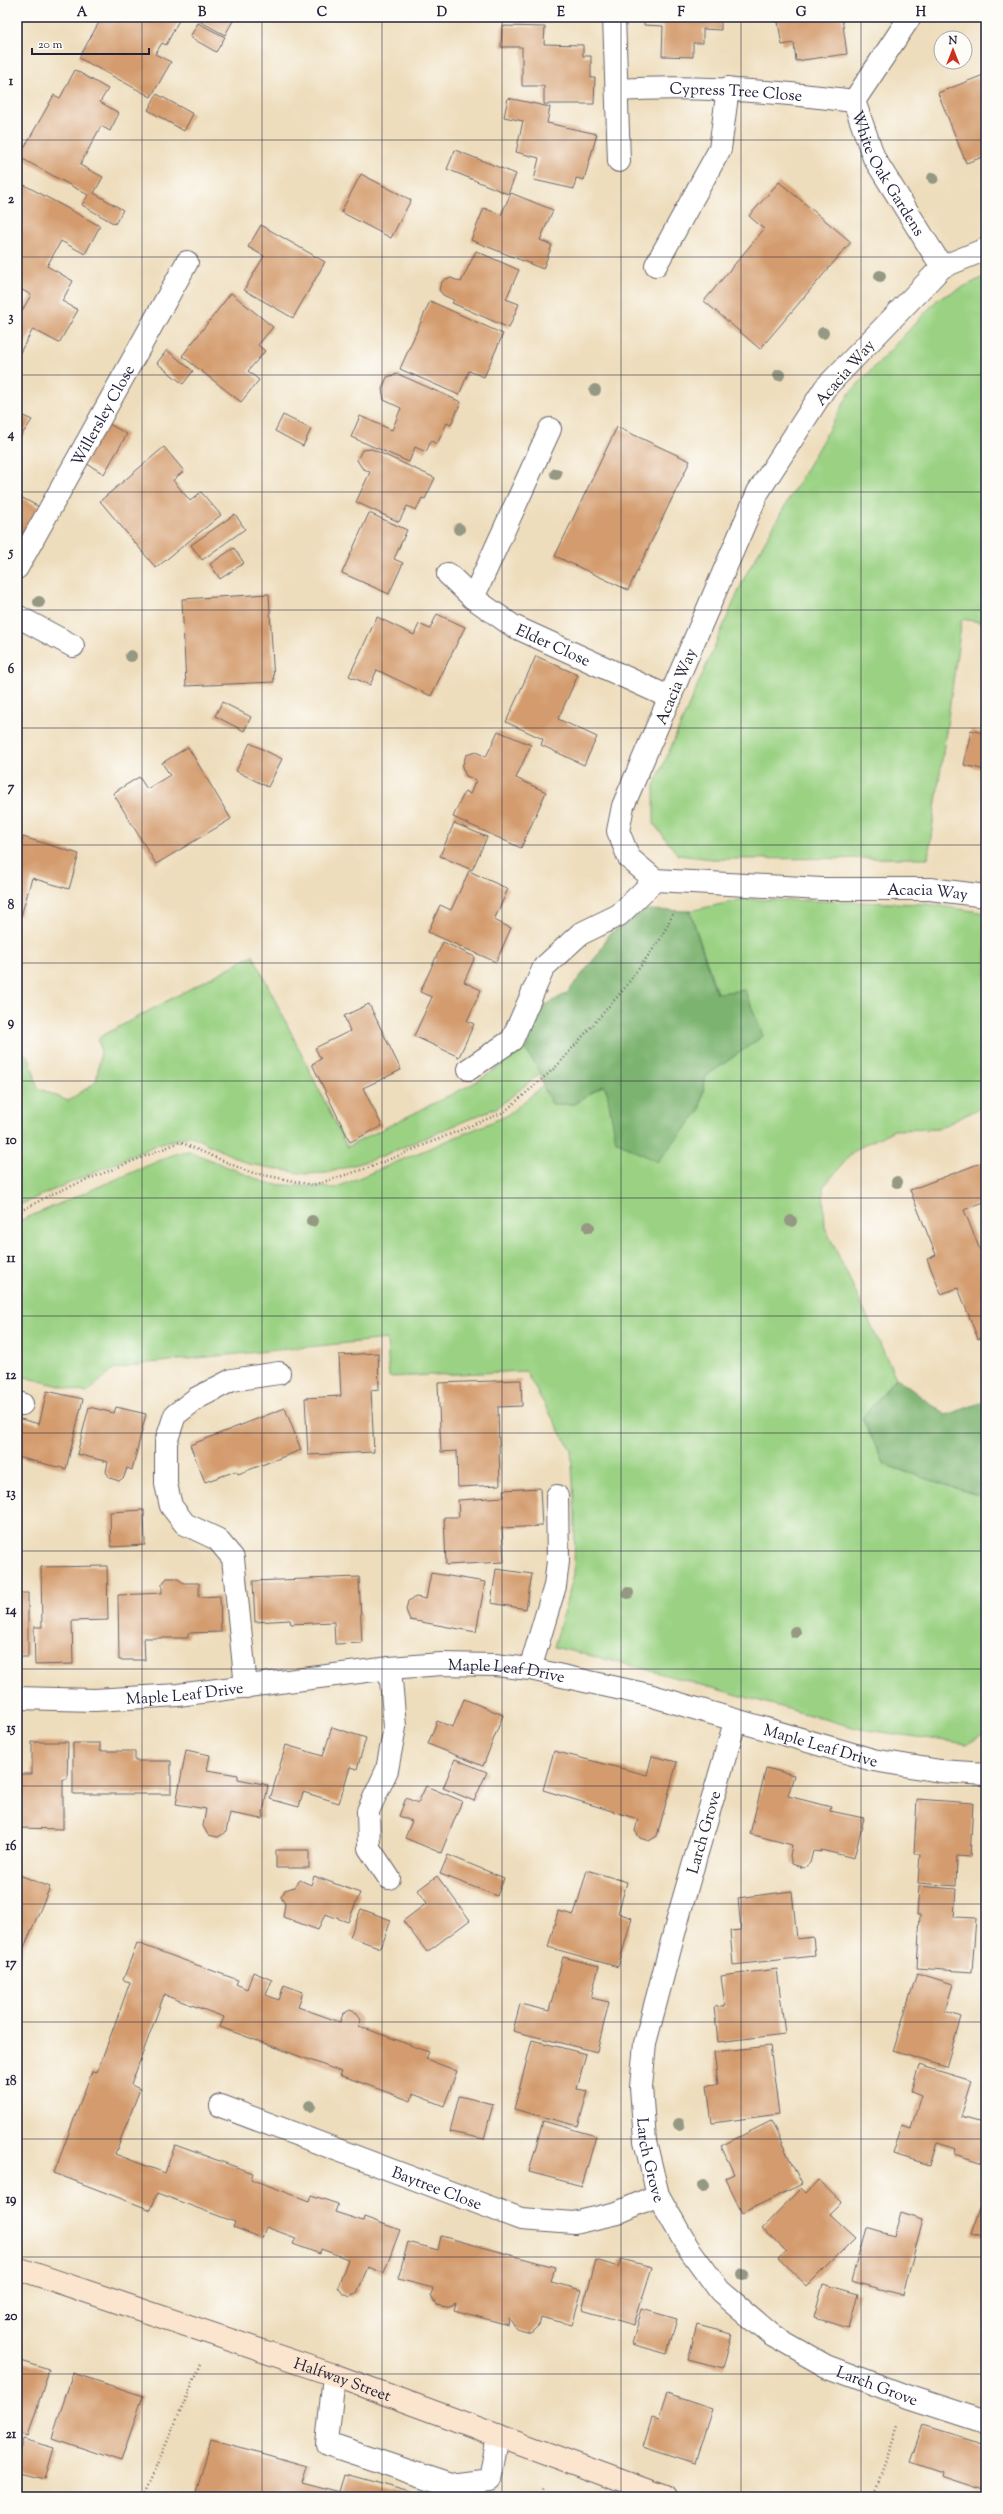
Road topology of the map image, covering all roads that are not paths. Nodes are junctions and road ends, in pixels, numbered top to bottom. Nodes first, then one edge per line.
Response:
1 (614, 17) edge
2 (910, 17) edge
3 (728, 88) junction
4 (617, 90) junction
5 (854, 101) junction
6 (619, 161) dead end
7 (986, 249) edge
8 (187, 262) dead end
9 (656, 266) dead end
10 (942, 267) junction
11 (550, 429) dead end
12 (17, 568) edge
13 (448, 574) dead end
14 (473, 598) junction
15 (17, 616) edge
16 (73, 646) dead end
17 (671, 698) junction
18 (655, 880) junction
19 (986, 896) edge
20 (469, 1069) dead end
21 (279, 1373) dead end
22 (557, 1496) dead end
23 (390, 1668) junction
24 (530, 1670) junction
25 (246, 1687) junction
26 (17, 1698) edge
27 (735, 1722) junction
28 (986, 1774) edge
29 (389, 1878) dead end
30 (221, 2106) dead end
31 (658, 2195) junction
32 (17, 2268) edge
33 (334, 2375) junction
34 (986, 2422) edge
35 (498, 2435) junction
36 (665, 2497) edge

1 - 4 street
2 - 5 street, White Oak Gardens
3 - 4 street, Cypress Tree Close
3 - 5 street, Cypress Tree Close
3 - 9 street
4 - 6 street
5 - 10 street, White Oak Gardens
7 - 10 street, Acacia Way
8 - 12 street, Willersley Close
10 - 17 street, Acacia Way
11 - 14 street
13 - 14 street, Elder Close
14 - 17 street, Elder Close
15 - 16 street
17 - 18 street, Acacia Way
18 - 19 street, Acacia Way
18 - 20 street
21 - 25 street
22 - 24 street
23 - 24 street, Maple Leaf Drive
23 - 25 street, Maple Leaf Drive
23 - 29 street
24 - 27 street, Maple Leaf Drive
25 - 26 street, Maple Leaf Drive
27 - 28 street, Maple Leaf Drive
27 - 31 street, Larch Grove
30 - 31 street, Baytree Close
31 - 34 street, Larch Grove
32 - 33 main road, Halfway Street
33 - 35 main road, Halfway Street
33 - 35 street
35 - 36 main road, Halfway Street

